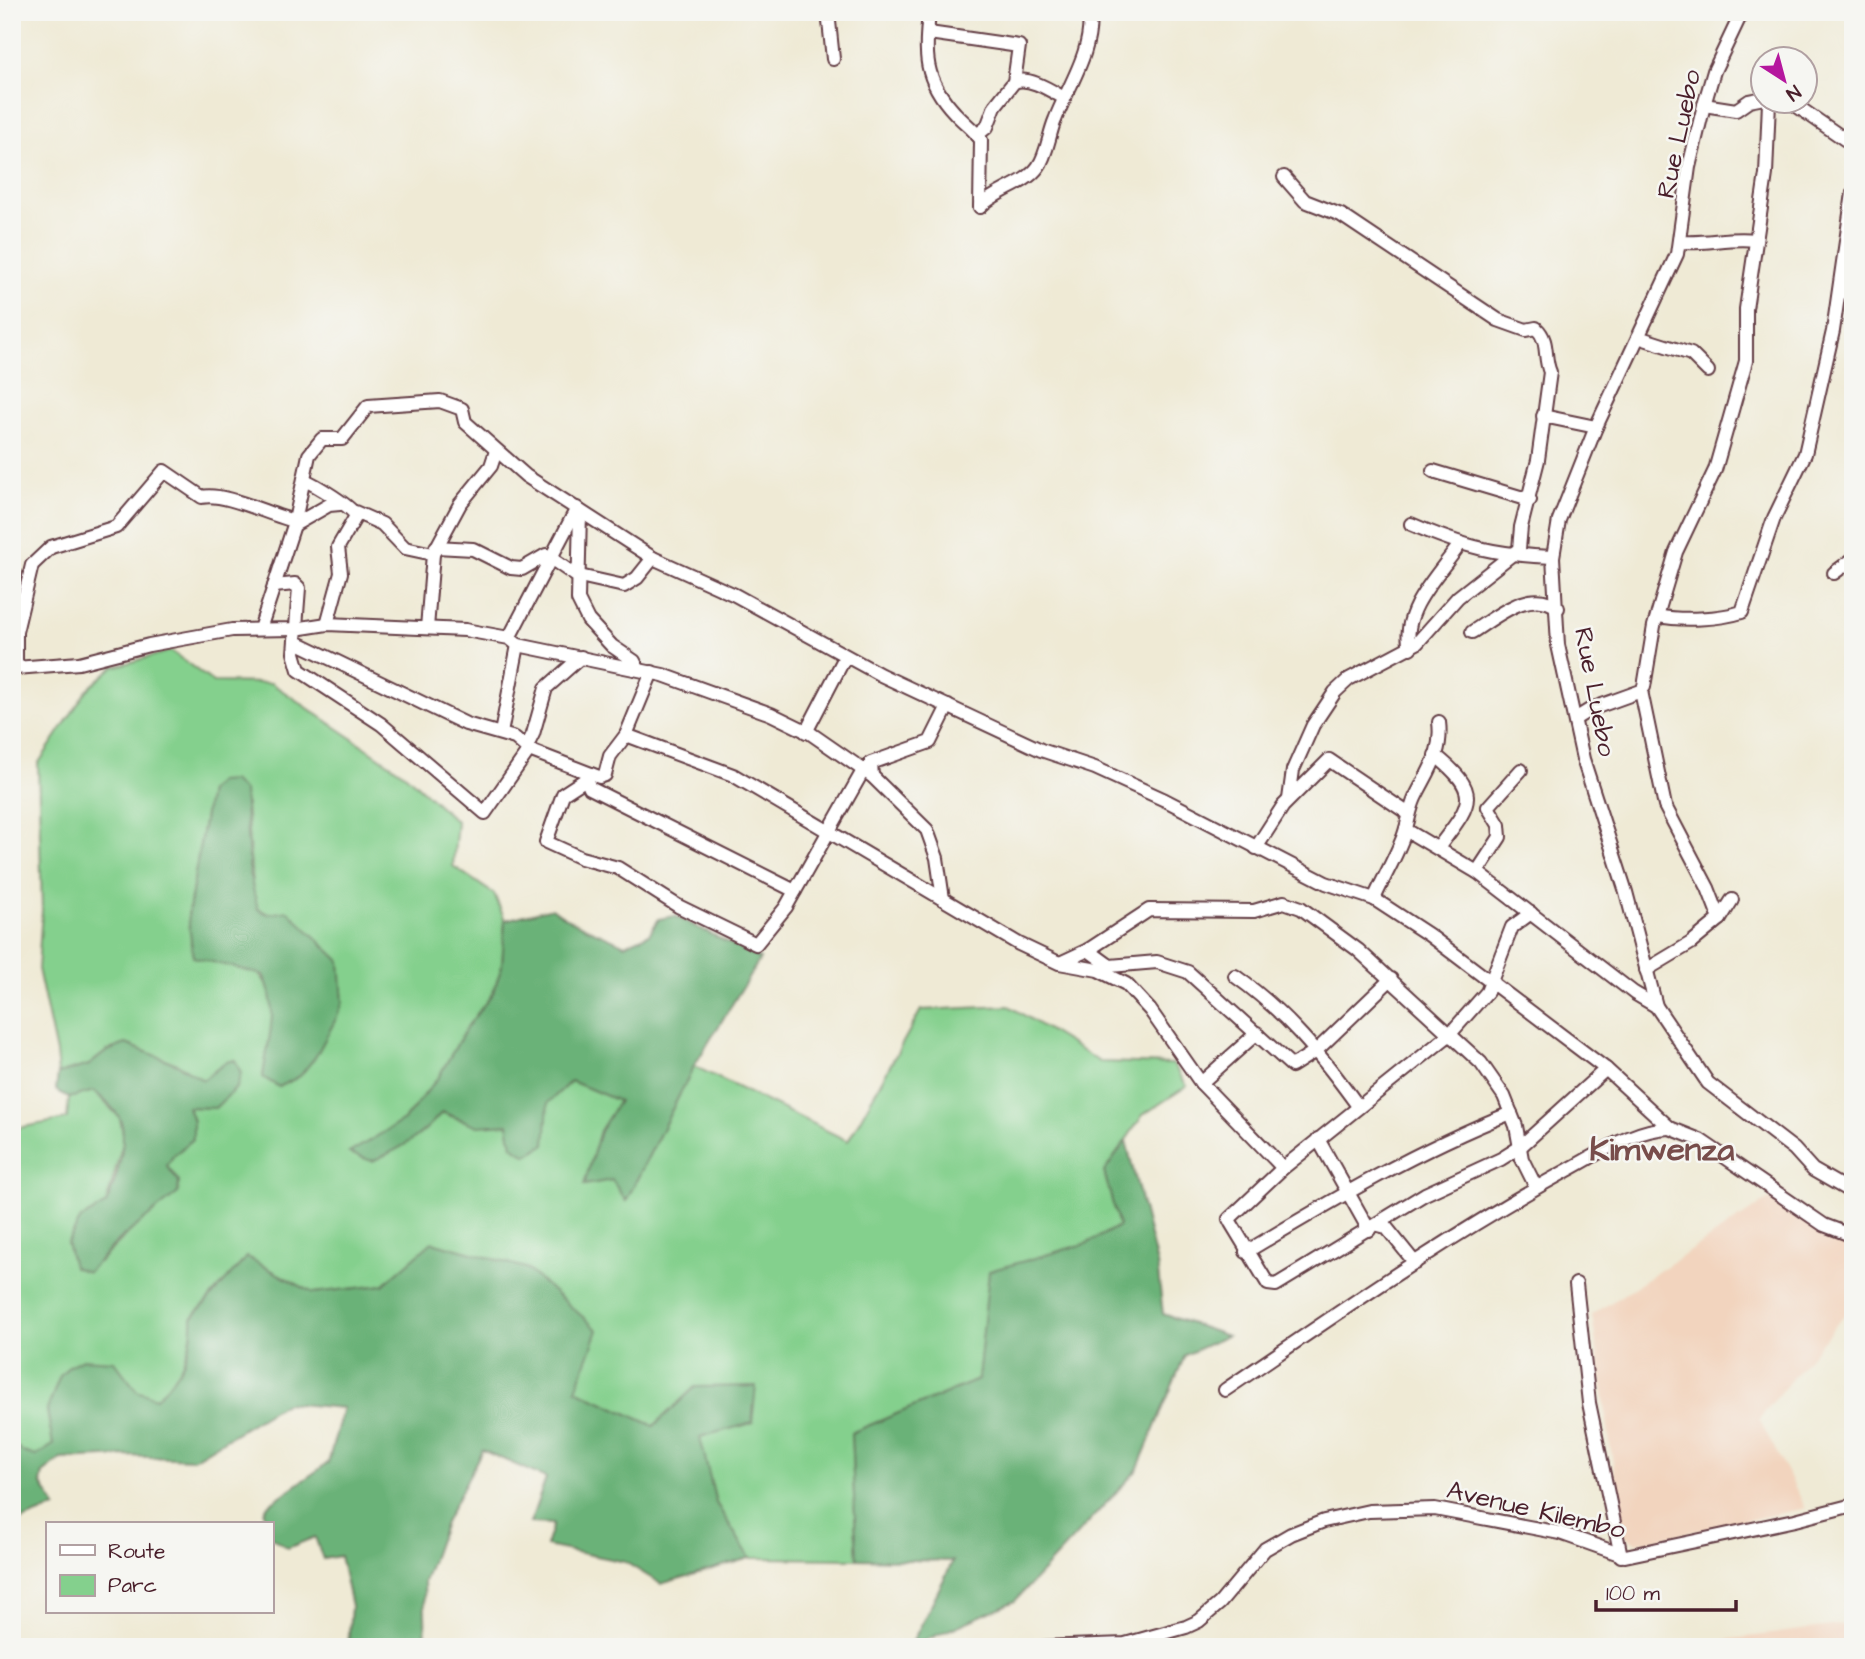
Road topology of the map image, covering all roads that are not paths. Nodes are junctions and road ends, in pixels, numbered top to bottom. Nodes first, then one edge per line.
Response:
1 (828, 12) edge
2 (929, 12) edge
3 (1089, 12) edge
4 (1742, 12) edge
5 (929, 33) junction
6 (833, 59) dead end
7 (1014, 82) junction
8 (1064, 98) junction
9 (1750, 101) edge
10 (1704, 105) junction
11 (1769, 116) edge
12 (1811, 116) edge
13 (977, 135) junction
14 (1853, 145) edge
15 (1284, 177) dead end
16 (1853, 193) edge
17 (1755, 240) junction
18 (1681, 242) junction
19 (1638, 337) junction
20 (1708, 371) dead end
21 (1543, 416) junction
22 (1596, 427) junction
23 (496, 451) junction
24 (1433, 471) dead end
25 (304, 480) junction
26 (1530, 500) junction
27 (340, 504) junction
28 (579, 510) junction
29 (355, 512) junction
30 (295, 523) junction
31 (1411, 524) dead end
32 (1460, 544) junction
33 (435, 550) junction
34 (1512, 556) junction
35 (551, 557) junction
36 (1553, 557) junction
37 (653, 558) junction
38 (1853, 559) edge
39 (1834, 573) dead end
40 (579, 576) junction
41 (274, 586) junction
42 (1558, 608) junction
43 (1658, 616) junction
44 (327, 624) junction
45 (427, 628) junction
46 (260, 629) junction
47 (1472, 632) dead end
48 (295, 636) junction
49 (513, 641) junction
50 (1410, 648) junction
51 (581, 657) junction
52 (845, 657) junction
53 (638, 669) junction
54 (652, 673) junction
55 (1641, 691) junction
56 (948, 706) junction
57 (1575, 719) junction
58 (1439, 722) dead end
59 (806, 732) junction
60 (500, 733) junction
61 (626, 735) junction
62 (528, 749) junction
63 (1434, 755) junction
64 (1293, 770) junction
65 (1521, 770) dead end
66 (1315, 772) junction
67 (868, 773) junction
68 (588, 777) junction
69 (1289, 799) junction
70 (1409, 814) junction
71 (1406, 830) junction
72 (829, 832) junction
73 (1256, 848) junction
74 (1438, 848) junction
75 (1477, 873) junction
76 (795, 891) junction
77 (943, 899) junction
78 (1374, 899) junction
79 (1732, 900) dead end
80 (1531, 913) junction
81 (1720, 919) junction
82 (1088, 950) junction
83 (1059, 963) junction
84 (1646, 970) junction
85 (1235, 976) dead end
86 (1391, 979) junction
87 (1491, 983) junction
88 (1656, 1006) junction
89 (1257, 1033) junction
90 (1449, 1035) junction
91 (1317, 1050) junction
92 (1606, 1069) junction
93 (1201, 1083) junction
94 (1357, 1106) junction
95 (1511, 1113) junction
96 (1516, 1126) junction
97 (1671, 1128) junction
98 (1534, 1134) junction
99 (1318, 1139) junction
100 (1520, 1147) junction
101 (1283, 1168) junction
102 (1536, 1187) junction
103 (1348, 1191) junction
104 (1853, 1193) edge
105 (1373, 1228) junction
106 (1853, 1236) edge
107 (1246, 1252) junction
108 (1415, 1263) junction
109 (1576, 1283) dead end
110 (1226, 1390) dead end
111 (1853, 1505) edge
112 (1621, 1556) junction
113 (1041, 1647) edge

1 - 6 street
2 - 5 street
3 - 8 street
4 - 10 street, Rue Luebo
5 - 7 street
5 - 13 street
7 - 8 street
7 - 13 street
8 - 13 street
9 - 10 street
10 - 18 street, Rue Luebo
11 - 17 street
12 - 14 street
15 - 21 street
16 - 43 street
17 - 18 street
17 - 43 street
18 - 19 street, Rue Luebo
19 - 20 street
19 - 22 street, Rue Luebo
21 - 22 street
21 - 26 street
22 - 36 street, Rue Luebo
23 - 25 street
23 - 28 street
23 - 33 street
24 - 26 street
25 - 27 street
25 - 30 street
26 - 34 street
27 - 29 street
27 - 30 street
28 - 35 street
28 - 37 street
28 - 40 street
29 - 33 street
29 - 44 street
30 - 41 street
30 - 46 street
31 - 32 street
32 - 34 street
32 - 50 street
33 - 35 street
33 - 45 street
34 - 36 street
34 - 50 street
35 - 40 street
35 - 49 street
36 - 42 street, Rue Luebo
37 - 40 street
37 - 52 street
38 - 39 street
40 - 53 street
41 - 46 street
41 - 48 street
42 - 47 street
42 - 57 street, Rue Luebo
43 - 55 street
44 - 45 street
44 - 48 street
45 - 49 street
46 - 48 street
48 - 60 street
48 - 62 street
49 - 51 street
49 - 60 street
50 - 64 street
51 - 53 street
51 - 62 street
52 - 56 street
52 - 59 street
53 - 54 street
54 - 59 street
54 - 61 street
55 - 57 street
55 - 81 street
56 - 67 street
56 - 73 street
57 - 84 street, Rue Luebo
58 - 63 street
59 - 67 street
60 - 62 street
61 - 68 street
61 - 72 street
62 - 68 street
63 - 70 street
63 - 74 street
64 - 66 street
64 - 69 street
65 - 75 street
66 - 69 street
66 - 70 street
67 - 72 street
67 - 77 street
68 - 76 street
68 - 76 street
69 - 73 street
70 - 71 street
71 - 74 street
71 - 78 street
72 - 76 street
72 - 77 street
73 - 78 street
74 - 75 street
75 - 80 street
77 - 83 street
78 - 87 street
79 - 81 street
80 - 87 street
80 - 88 street
81 - 84 street
82 - 83 street
82 - 86 street
82 - 89 street
83 - 93 street
84 - 88 street, Rue Luebo
85 - 91 street
86 - 90 street
86 - 91 street
87 - 90 street
87 - 92 street
88 - 104 street, Rue Luebo
89 - 91 street
89 - 93 street
90 - 94 street
90 - 95 street
91 - 94 street
92 - 97 street
92 - 98 street
93 - 101 street
94 - 99 street
95 - 96 street
95 - 103 street
96 - 98 street
96 - 100 street
97 - 102 street
97 - 106 street
98 - 100 street
99 - 101 street
99 - 103 street
100 - 102 street
100 - 105 street
101 - 107 street
102 - 108 street
103 - 105 street
103 - 107 street
105 - 107 street
105 - 108 street
108 - 110 street
109 - 112 street
111 - 112 street, Avenue Kilembo
112 - 113 street, Avenue Kilembo

